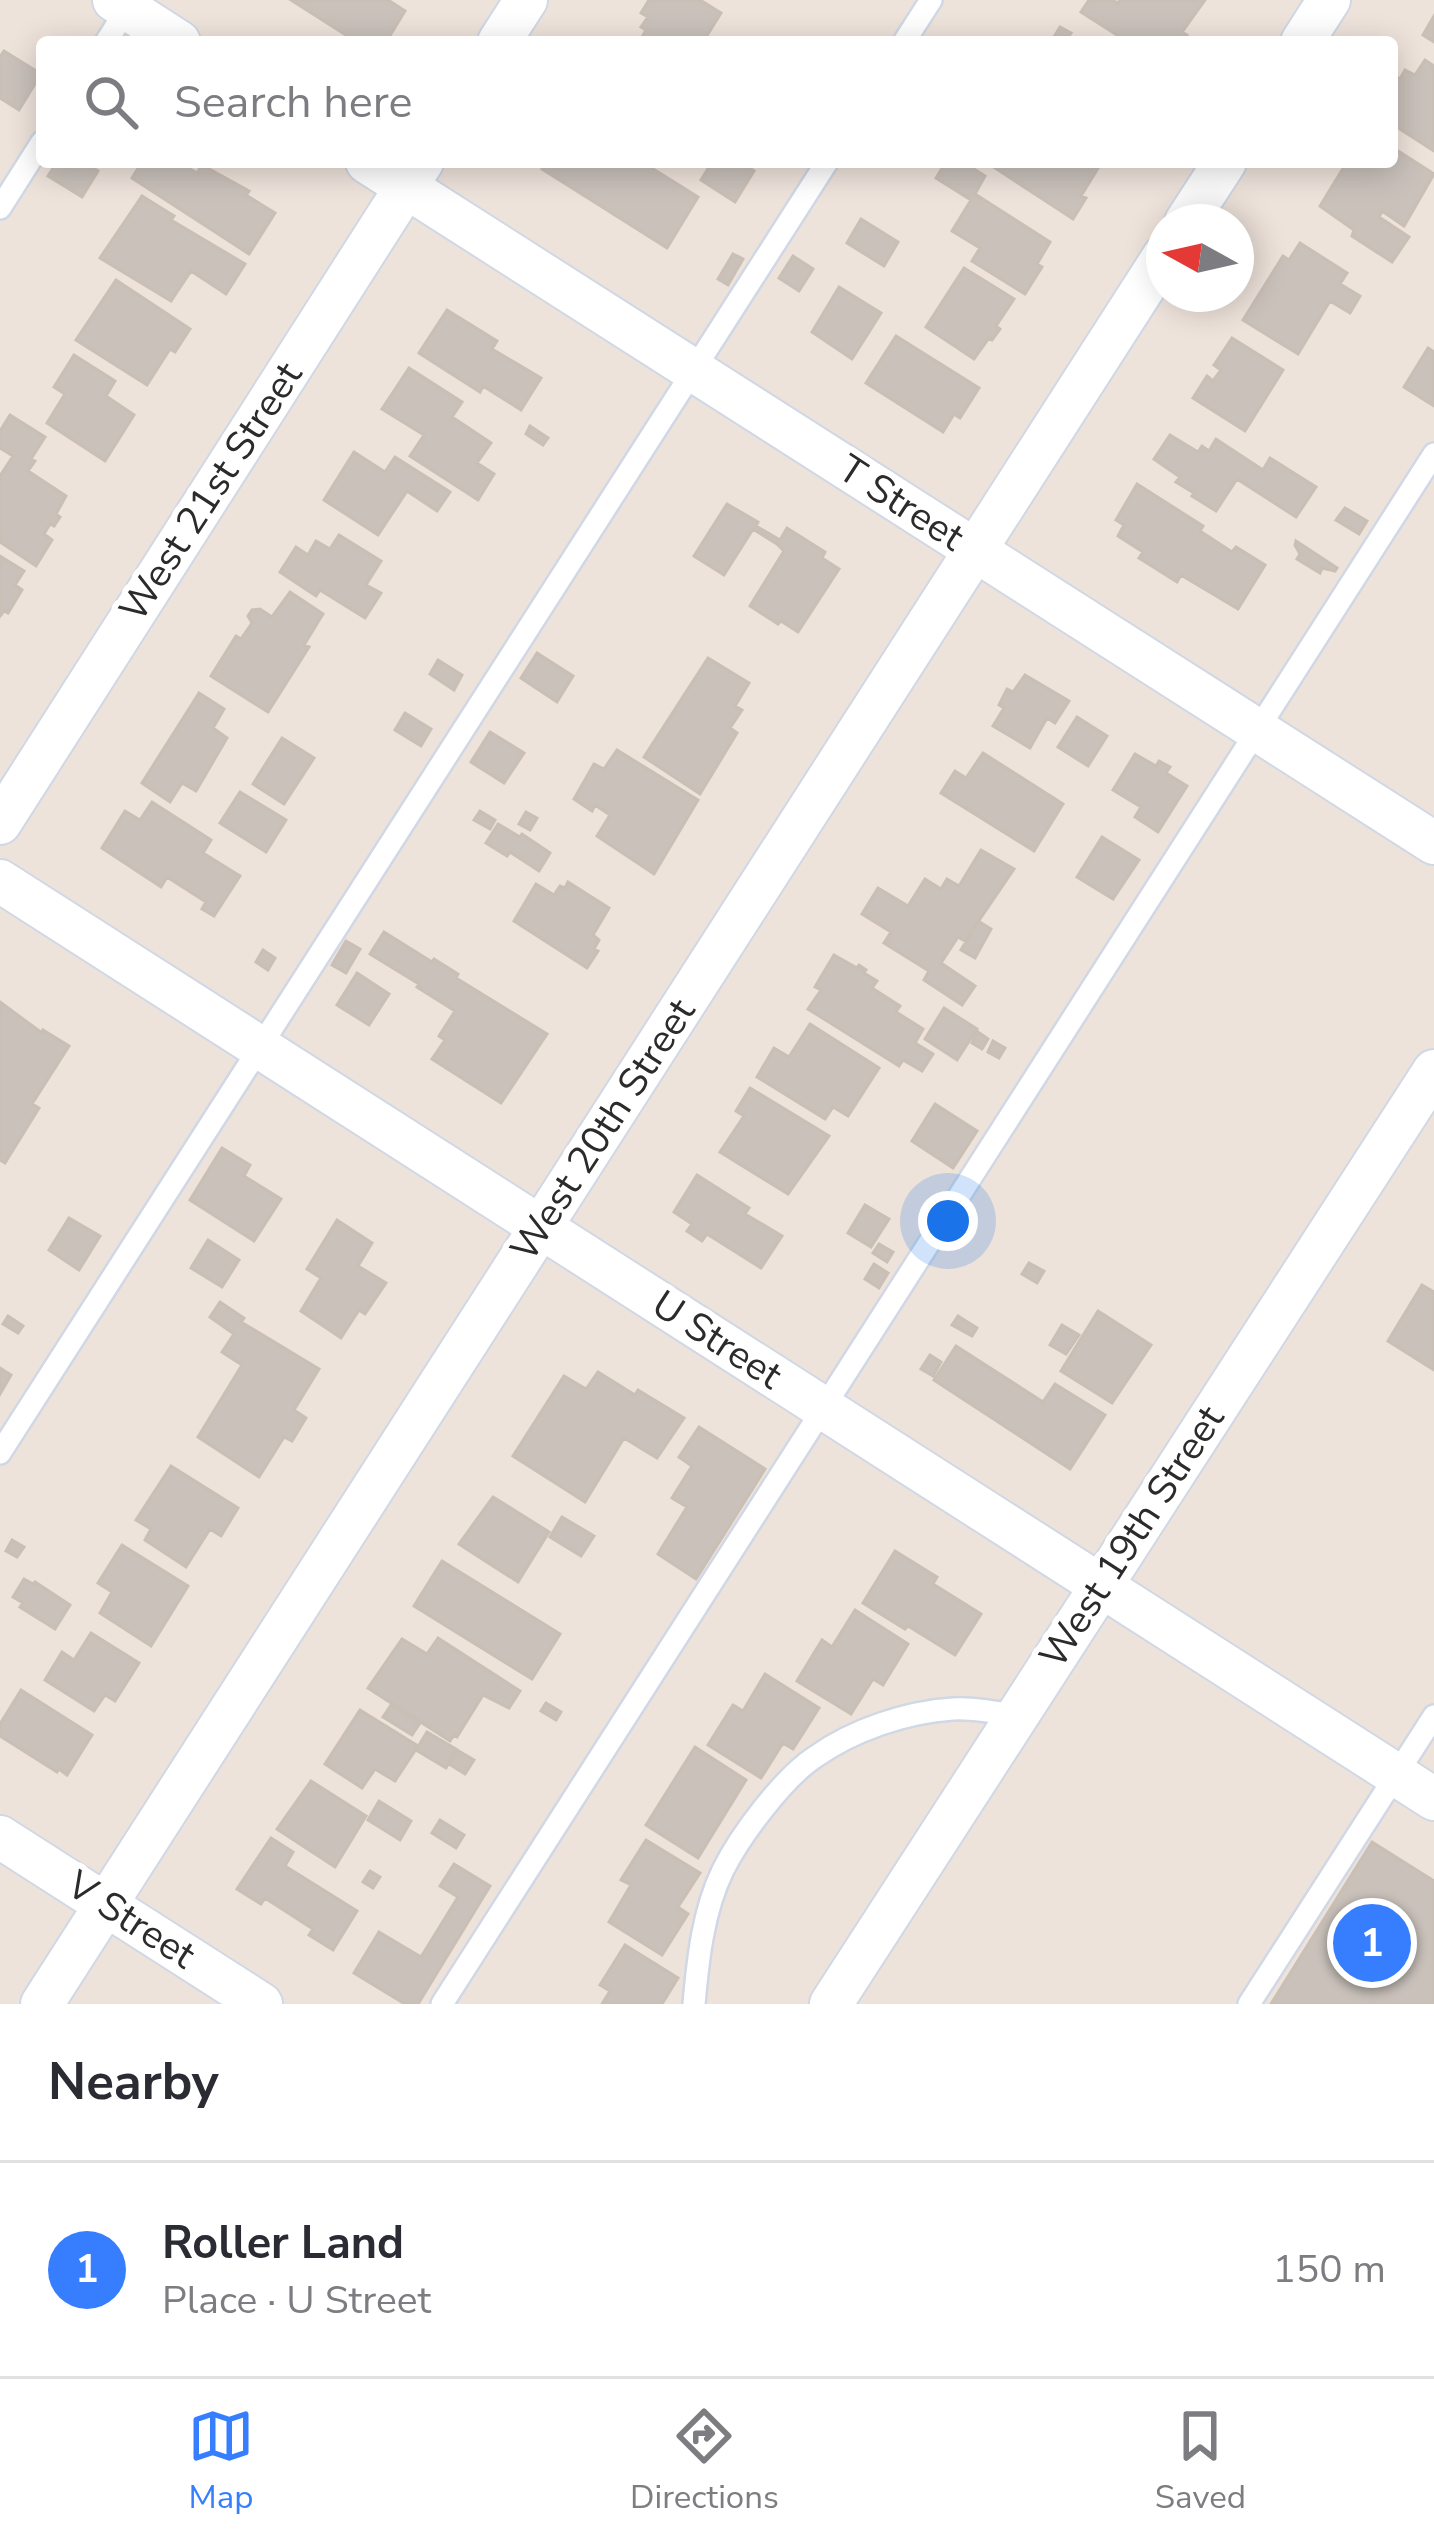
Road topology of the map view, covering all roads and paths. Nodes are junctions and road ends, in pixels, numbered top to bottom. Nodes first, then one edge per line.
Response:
1 (526, 0) edge
2 (931, 0) edge
3 (1329, 0) edge
4 (120, 13) edge
5 (167, 36) edge
6 (503, 36) edge
7 (908, 36) edge
8 (1306, 36) edge
9 (36, 151) edge
10 (823, 168) edge
11 (1221, 168) edge
12 (414, 174) edge
13 (1198, 204) edge
14 (0, 208) edge
15 (1146, 284) edge
16 (694, 370) junction
17 (1434, 454) edge
18 (974, 550) junction
19 (1257, 730) junction
20 (0, 823) edge
21 (1434, 843) edge
22 (0, 881) edge
23 (260, 1047) junction
24 (1434, 1071) edge
25 (541, 1227) junction
26 (823, 1408) junction
27 (0, 1453) edge
28 (1100, 1585) junction
29 (1017, 1716) junction
30 (1434, 1716) edge
31 (1396, 1775) junction
32 (1434, 1799) edge
33 (0, 1837) edge
34 (105, 1904) junction
35 (42, 2004) edge
36 (261, 2004) edge
37 (442, 2004) edge
38 (694, 2004) edge
39 (831, 2004) edge
40 (1249, 2004) edge

1 - 6 street
2 - 7 lane
3 - 8 street
4 - 5 street
9 - 14 lane
10 - 16 lane
11 - 13 street
12 - 16 street, T Street
12 - 20 street, West 21st Street
15 - 18 street, West 20th Street
16 - 18 street, T Street
16 - 23 lane
17 - 19 lane
18 - 19 street, T Street
18 - 25 street, West 20th Street
19 - 21 street, T Street
19 - 26 lane
22 - 23 street, U Street
23 - 25 street, U Street
23 - 27 lane
24 - 28 street, West 19th Street
25 - 26 street, U Street
25 - 34 street, West 20th Street
26 - 28 street, U Street
26 - 37 lane
28 - 29 street, West 19th Street
28 - 31 street, U Street
29 - 38 lane
29 - 39 street, West 19th Street
30 - 31 lane
31 - 32 street, U Street
31 - 40 lane
33 - 34 street, V Street
34 - 35 street, West 20th Street
34 - 36 street, V Street

